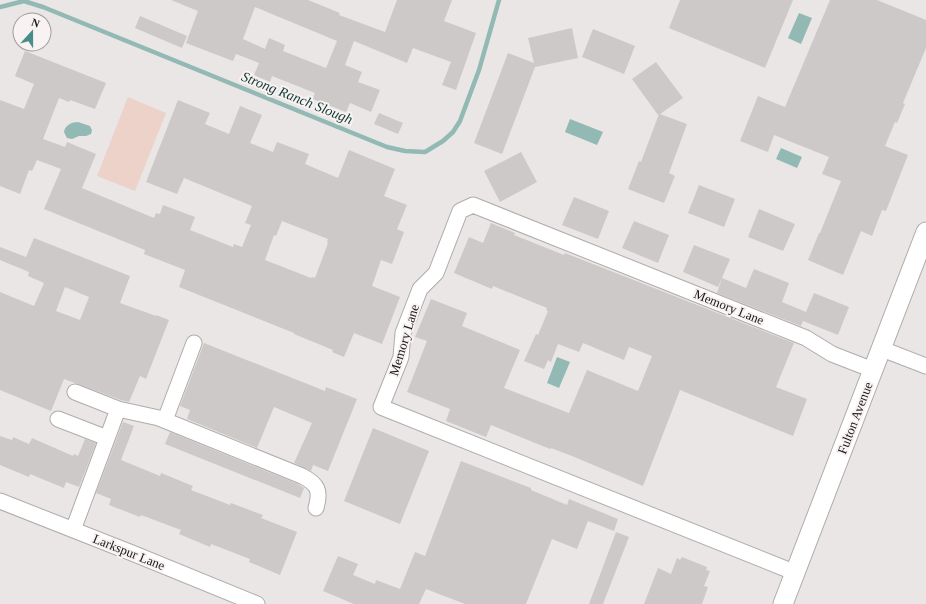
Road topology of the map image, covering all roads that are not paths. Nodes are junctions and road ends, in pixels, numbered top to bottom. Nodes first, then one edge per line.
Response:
1 (926, 232) edge
2 (194, 343) dead end
3 (882, 349) junction
4 (926, 366) edge
5 (873, 370) junction
6 (75, 392) dead end
7 (118, 409) junction
8 (58, 419) dead end
9 (165, 420) junction
10 (107, 438) junction
11 (0, 501) edge
12 (316, 508) dead end
13 (73, 530) junction
14 (796, 573) junction
15 (257, 604) edge
16 (783, 604) edge

1 - 3 main road, Fulton Avenue
2 - 9 street
3 - 4 street
3 - 5 main road, Fulton Avenue
5 - 14 main road, Fulton Avenue
5 - 14 street, Memory Lane
6 - 7 street
7 - 9 street
7 - 10 street
8 - 10 street
9 - 12 street
10 - 13 street
11 - 13 street, Larkspur Lane
13 - 15 street, Larkspur Lane
14 - 16 main road, Fulton Avenue

